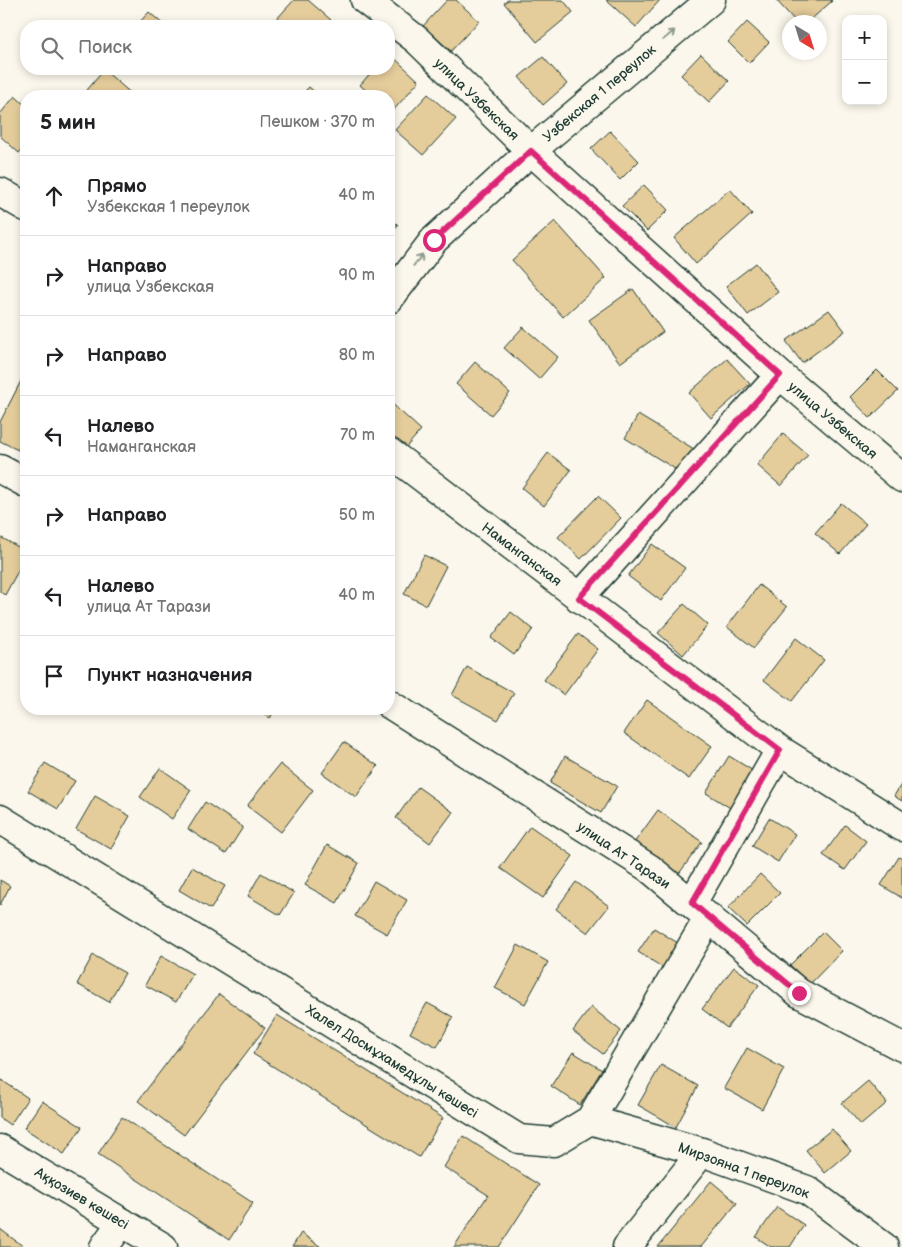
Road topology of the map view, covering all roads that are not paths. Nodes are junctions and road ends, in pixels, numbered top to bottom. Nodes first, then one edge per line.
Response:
1 (365, 0) edge
2 (711, 0) edge
3 (391, 20) edge
4 (395, 23) edge
5 (531, 151) junction
6 (0, 192) edge
7 (20, 204) edge
8 (395, 291) edge
9 (780, 375) junction
10 (395, 457) edge
11 (0, 469) edge
12 (902, 478) edge
13 (20, 480) edge
14 (579, 598) junction
15 (395, 708) edge
16 (780, 750) junction
17 (0, 819) edge
18 (902, 826) edge
19 (701, 910) junction
20 (902, 1047) edge
21 (590, 1120) junction
22 (0, 1149) edge
23 (702, 1152) junction
24 (122, 1222) junction
25 (104, 1247) edge
26 (163, 1247) edge
27 (627, 1247) edge
28 (884, 1247) edge

1 - 3 street, улица Узбекская
5 -> 2 street, Узбекская 1 переулок
4 - 5 street, улица Узбекская
8 -> 5 street, Узбекская 1 переулок
5 - 9 street, улица Узбекская
6 - 7 street
9 - 12 street, улица Узбекская
9 - 14 street
10 - 14 street, Наманганская
11 - 13 street
14 - 16 street, Наманганская
15 - 19 street, улица Ат Тарази
16 - 18 street, Наманганская
16 - 19 street, Халел Досмұхамедұлы көшесі
17 - 21 street, Халел Досмұхамедұлы көшесі
19 - 20 street, улица Ат Тарази
19 - 21 street, Халел Досмұхамедұлы көшесі
21 - 23 street, Мирзояна 1 переулок
22 - 24 street, Аққозиев көшесі
23 - 27 street
23 - 28 street, Мирзояна 1 переулок
24 - 25 street
24 - 26 street, Аққозиев көшесі

